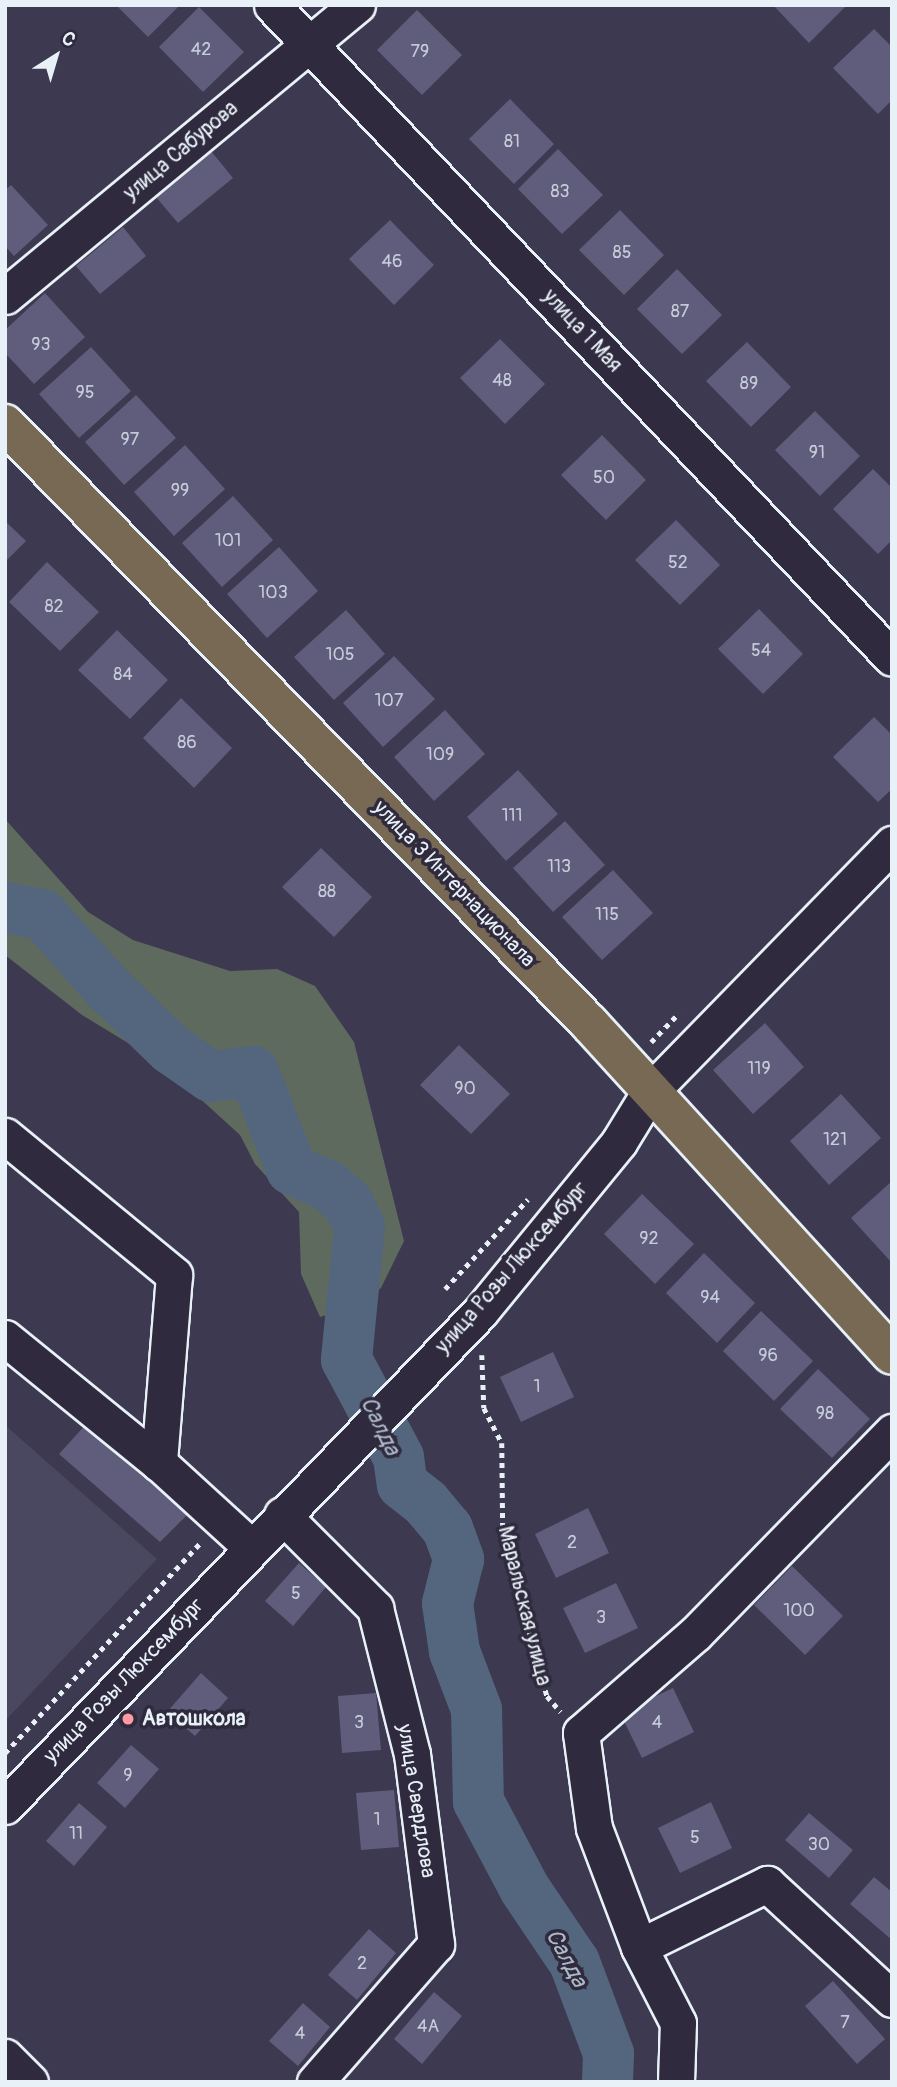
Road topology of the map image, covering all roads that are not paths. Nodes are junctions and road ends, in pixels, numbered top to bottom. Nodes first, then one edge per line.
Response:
1 (272, 5) edge
2 (357, 5) edge
3 (311, 44) junction
4 (5, 296) edge
5 (5, 424) edge
6 (892, 658) edge
7 (892, 844) edge
8 (649, 1093) junction
9 (5, 1136) edge
10 (5, 1338) edge
11 (892, 1355) edge
12 (892, 1432) edge
13 (159, 1463) junction
14 (282, 1515) junction
15 (251, 1548) junction
16 (5, 1806) edge
17 (639, 1947) junction
18 (892, 1999) edge
19 (5, 2057) edge
20 (30, 2082) edge
21 (315, 2082) edge
22 (676, 2082) edge

1 - 3 street, улица 1 Мая
2 - 3 street, улица Сабурова
3 - 4 street, улица Сабурова
3 - 6 street, улица 1 Мая
5 - 8 main road, улица 3 Интернационала
7 - 8 street, улица Розы Люксембург
8 - 11 main road, улица 3 Интернационала
8 - 14 street, улица Розы Люксембург
9 - 13 street
10 - 13 street
12 - 17 street
13 - 15 street
14 - 15 street, улица Розы Люксембург
14 - 21 street, улица Свердлова
15 - 16 street, улица Розы Люксембург
17 - 18 street
17 - 22 street
19 - 20 street

